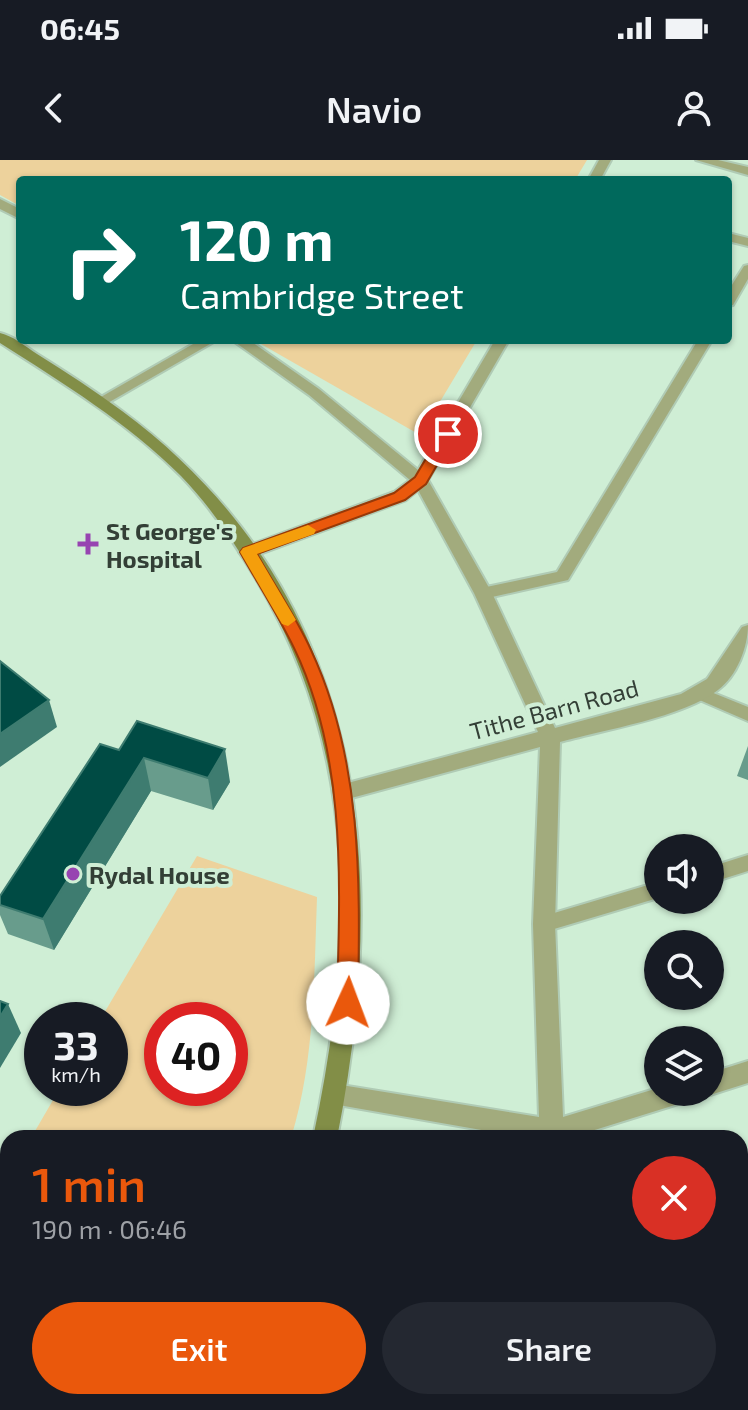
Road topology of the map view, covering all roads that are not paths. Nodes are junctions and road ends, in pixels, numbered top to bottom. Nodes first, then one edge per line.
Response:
1 (702, 160) edge
2 (748, 171) edge
3 (748, 269) edge
4 (732, 295) edge
5 (0, 337) edge
6 (203, 344) edge
7 (245, 344) edge
8 (500, 344) edge
9 (703, 344) edge
10 (101, 401) junction
11 (420, 480) junction
12 (248, 552) junction
13 (483, 593) junction
14 (748, 632) edge
15 (701, 694) junction
16 (748, 714) edge
17 (550, 737) junction
18 (344, 792) junction
19 (748, 863) edge
20 (724, 871) edge
21 (644, 894) edge
22 (544, 924) junction
23 (748, 1072) edge
24 (724, 1080) edge
25 (335, 1095) junction
26 (644, 1105) edge
27 (327, 1130) edge
28 (531, 1130) edge
29 (553, 1130) edge
30 (565, 1130) edge

1 - 2 street
3 - 4 lane
5 - 10 street
6 - 10 lane
7 - 11 street
8 - 11 street
9 - 13 lane
10 - 12 street
11 - 12 street
11 - 13 street
12 - 18 street
13 - 17 street
14 - 15 street
15 - 16 lane
15 - 17 street, Tithe Barn Road
17 - 18 street, Tithe Barn Road
17 - 22 street
18 - 25 street
19 - 20 lane
21 - 22 lane
22 - 29 street
23 - 24 street
25 - 27 street
25 - 28 street
26 - 30 street

